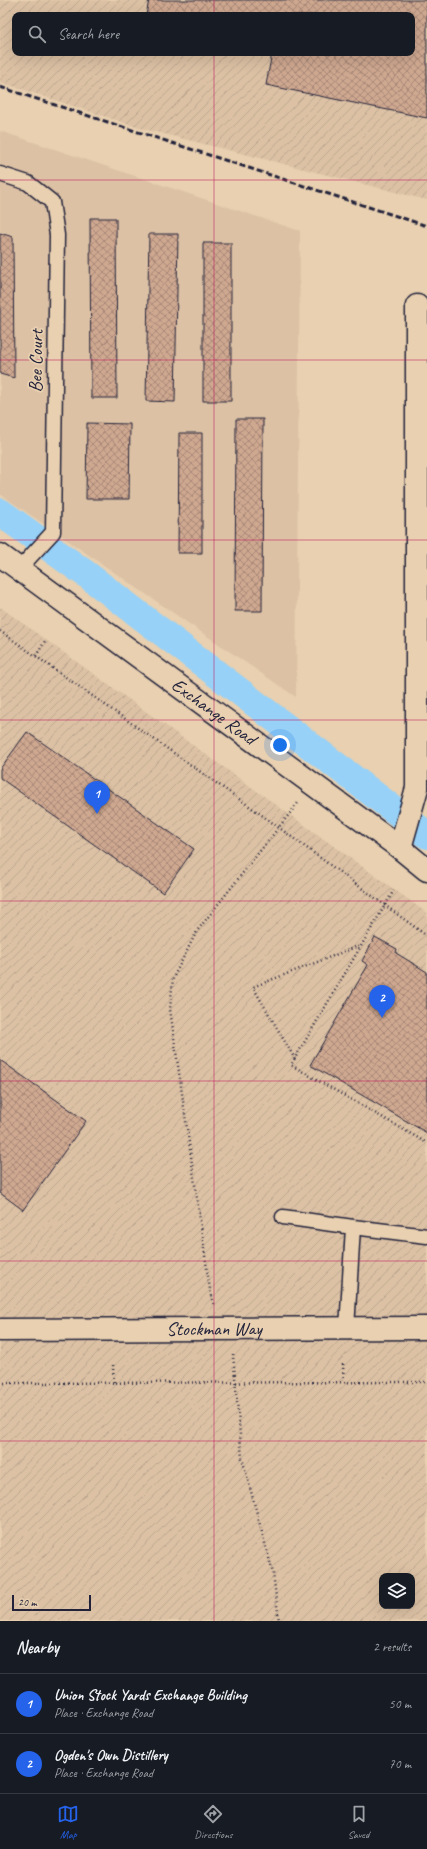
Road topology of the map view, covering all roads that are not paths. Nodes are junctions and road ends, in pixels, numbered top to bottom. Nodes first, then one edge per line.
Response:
1 (0, 174) edge
2 (417, 306) dead end
3 (0, 555) edge
4 (20, 568) junction
5 (400, 848) junction
6 (427, 870) edge
7 (283, 1217) dead end
8 (353, 1227) junction
9 (427, 1236) edge
10 (427, 1328) edge
11 (347, 1329) junction
12 (0, 1330) edge

1 - 4 lane, Bee Court
2 - 5 street
3 - 4 street, Exchange Road
4 - 5 street, Exchange Road
5 - 6 street, Exchange Road
7 - 8 lane
8 - 9 lane
8 - 11 lane
10 - 11 street, Stockman Way
11 - 12 street, Stockman Way

